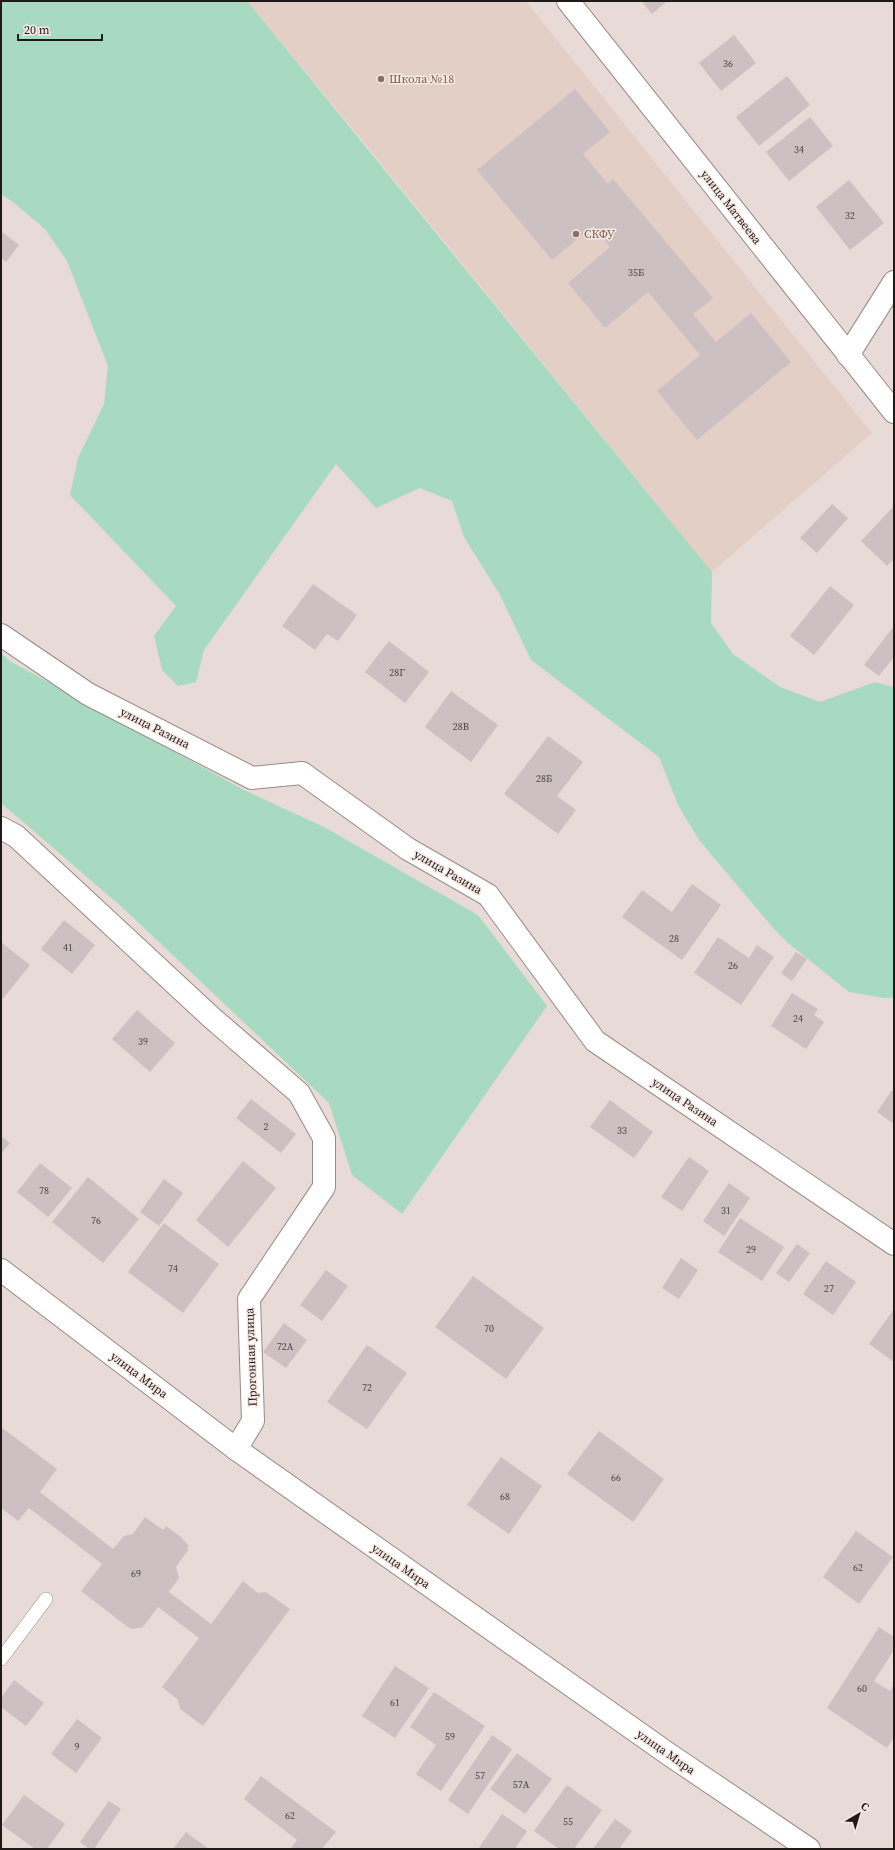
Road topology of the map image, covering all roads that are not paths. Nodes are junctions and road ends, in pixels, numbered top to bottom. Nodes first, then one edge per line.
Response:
1 (568, 1) edge
2 (894, 282) edge
3 (848, 355) junction
4 (894, 412) edge
5 (1, 635) edge
6 (1, 828) edge
7 (894, 1244) edge
8 (1, 1270) edge
9 (236, 1449) junction
10 (46, 1599) dead end
11 (1, 1659) edge
12 (809, 1849) edge

1 - 3 street, улица Матвеева
2 - 3 street
3 - 4 street, улица Матвеева
5 - 7 street, улица Разина
6 - 9 street, Прогонная улица
8 - 9 street, улица Мира
9 - 12 street, улица Мира
10 - 11 lane

